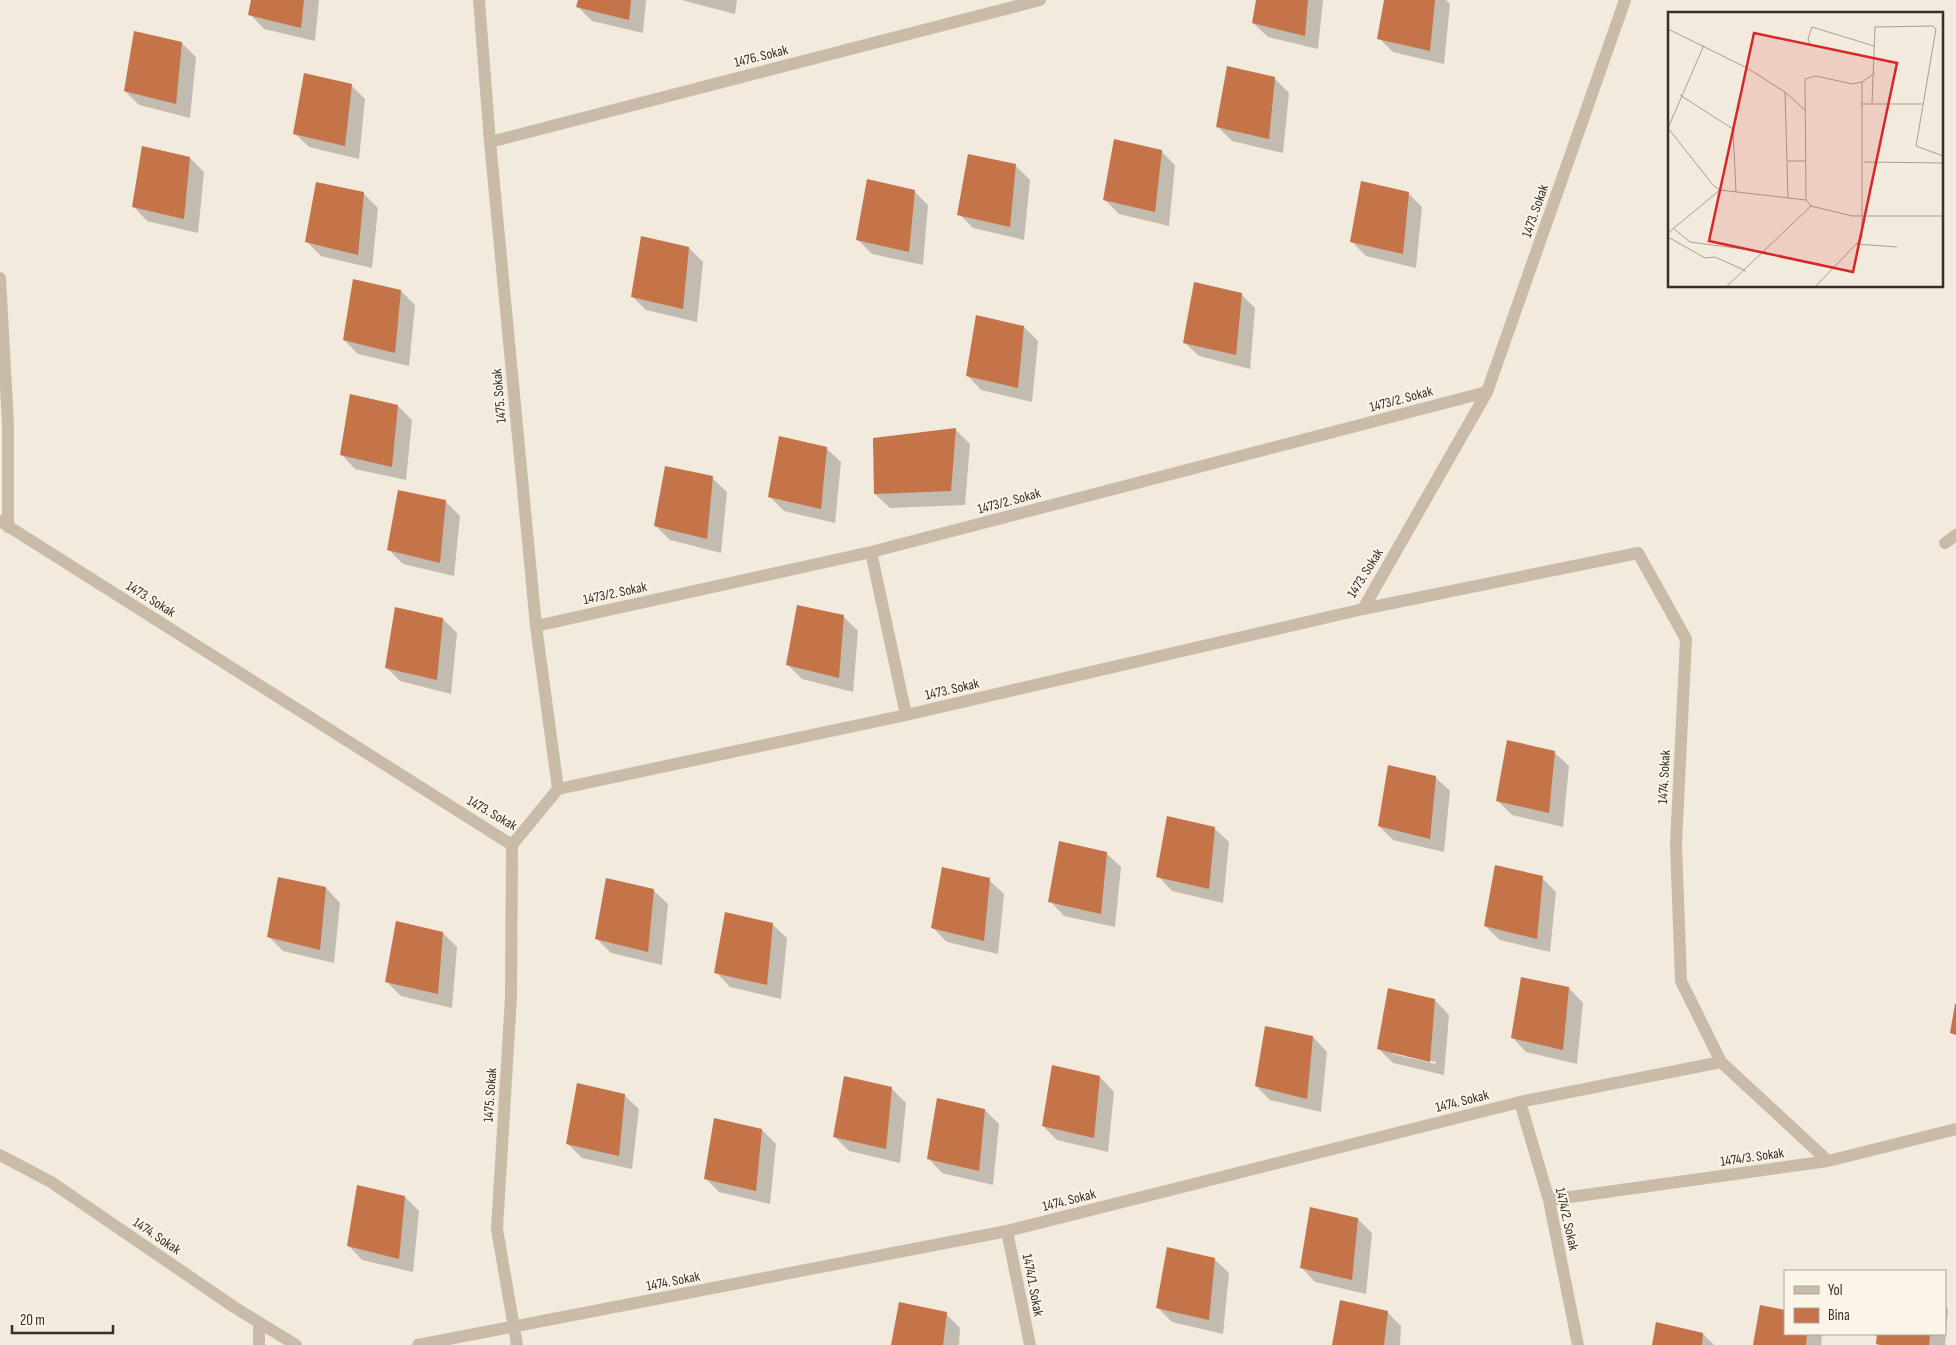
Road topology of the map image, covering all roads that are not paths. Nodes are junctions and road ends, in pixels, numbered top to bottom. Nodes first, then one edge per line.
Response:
1 (479, 0) edge
2 (1040, 0) edge
3 (1625, 0) edge
4 (490, 142) junction
5 (0, 278) edge
6 (1487, 392) junction
7 (4, 524) edge
8 (1956, 535) edge
9 (1945, 543) dead end
10 (871, 552) junction
11 (1363, 609) junction
12 (536, 626) junction
13 (906, 715) junction
14 (558, 789) junction
15 (512, 845) junction
16 (1721, 1062) junction
17 (1520, 1102) junction
18 (1956, 1129) edge
19 (0, 1155) edge
20 (1828, 1161) junction
21 (1548, 1200) junction
22 (1007, 1231) junction
23 (259, 1322) junction
24 (513, 1328) junction
25 (259, 1345) edge
26 (296, 1345) edge
27 (418, 1345) edge
28 (517, 1345) edge
29 (1030, 1345) edge
30 (1578, 1345) edge

1 - 4 street, 1475. Sokak
2 - 4 street, 1476. Sokak
3 - 6 street, 1473. Sokak
4 - 12 street, 1475. Sokak
5 - 7 street
6 - 10 street, 1473/2. Sokak
6 - 11 street, 1473. Sokak
7 - 15 street, 1473. Sokak
8 - 9 street
10 - 12 street, 1473/2. Sokak
10 - 13 street
11 - 13 street, 1473. Sokak
11 - 16 street, 1474. Sokak
12 - 14 street, 1475. Sokak
13 - 14 street, 1473. Sokak
14 - 15 street, 1473. Sokak
15 - 24 street, 1475. Sokak
16 - 17 street, 1474. Sokak
16 - 20 street
17 - 21 street, 1474/2. Sokak
17 - 22 street, 1474. Sokak
18 - 20 street, 1474/3. Sokak
19 - 23 street, 1474. Sokak
20 - 21 street, 1474/3. Sokak
21 - 30 street, 1474/2. Sokak
22 - 24 street, 1474. Sokak
22 - 29 street, 1474/1. Sokak
23 - 25 street
23 - 26 street, 1474. Sokak
24 - 27 street, 1474. Sokak
24 - 28 street, 1475. Sokak

